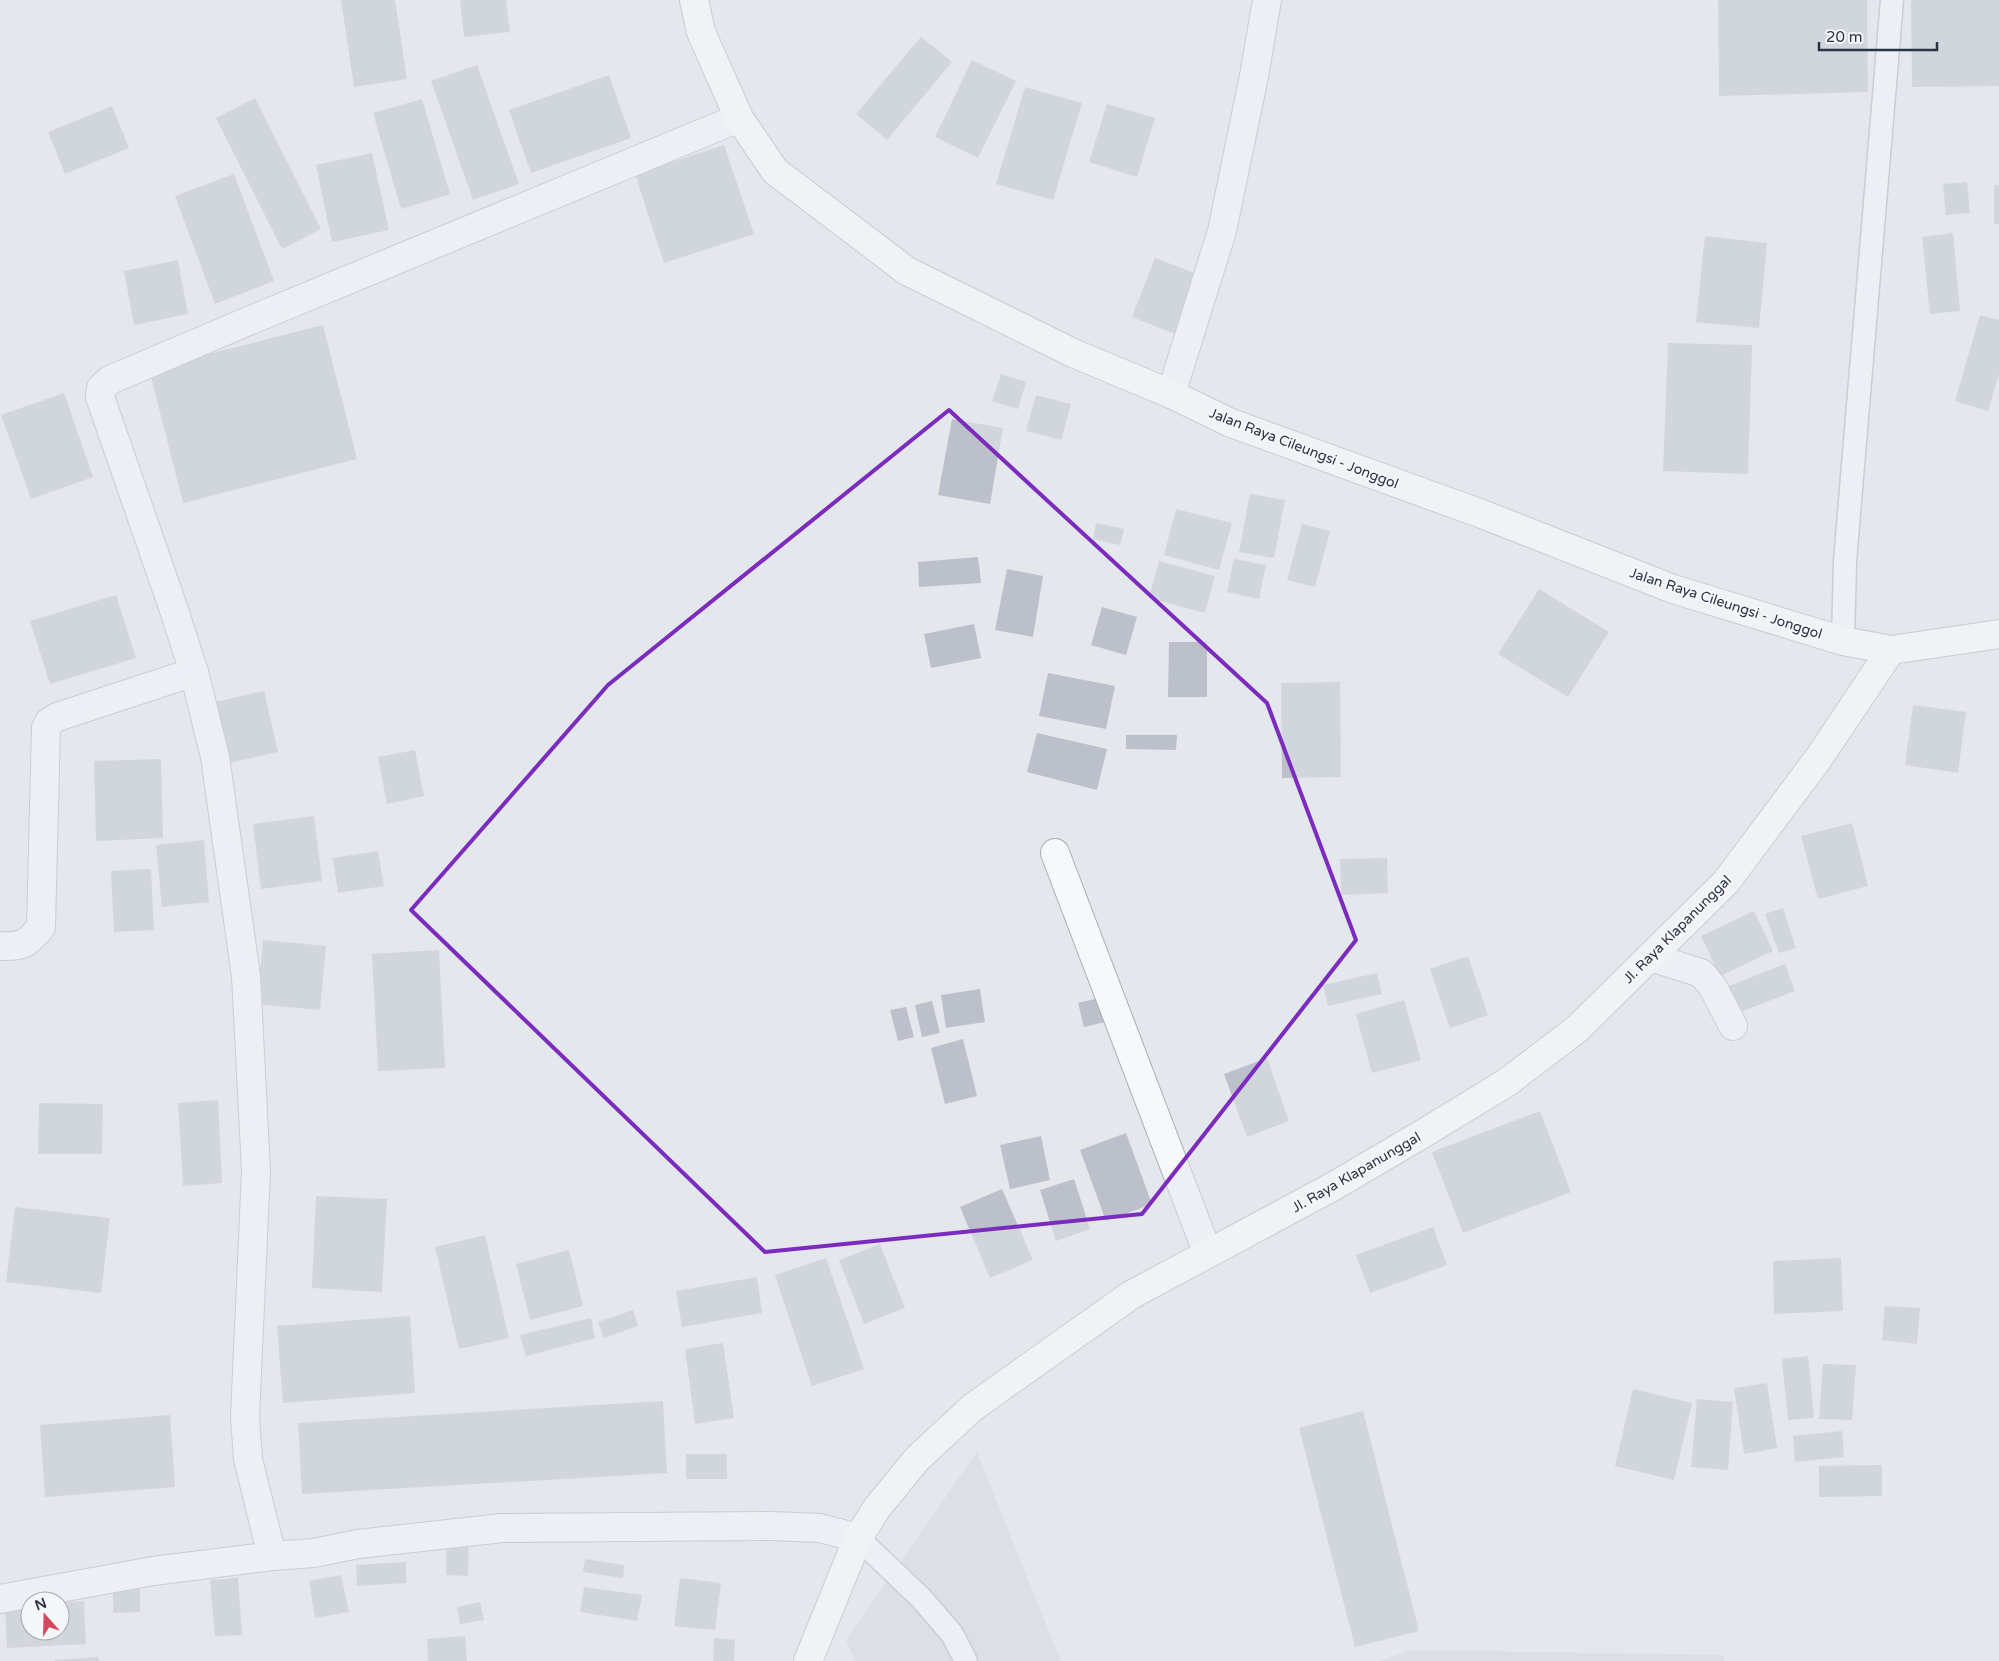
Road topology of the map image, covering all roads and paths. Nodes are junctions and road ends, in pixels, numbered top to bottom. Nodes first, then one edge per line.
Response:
1 (694, 0) edge
2 (1267, 0) edge
3 (1892, 0) edge
4 (739, 118) junction
5 (1171, 394) junction
6 (1999, 634) edge
7 (1843, 641) junction
8 (1891, 650) junction
9 (194, 672) junction
10 (1056, 853) dead end
11 (0, 946) edge
12 (1650, 957) junction
13 (1733, 1026) dead end
14 (1208, 1254) junction
15 (858, 1538) junction
16 (272, 1556) junction
17 (0, 1599) edge
18 (808, 1661) edge
19 (966, 1661) edge

1 - 4 main road, Jalan Raya Cileungsi - Jonggol
2 - 5 street
3 - 7 lane
4 - 5 main road, Jalan Raya Cileungsi - Jonggol
4 - 9 street
5 - 7 main road, Jalan Raya Cileungsi - Jonggol
6 - 8 main road, Jalan Raya Cileungsi - Jonggol
7 - 8 main road, Jalan Raya Cileungsi - Jonggol
8 - 12 main road, Jl. Raya Klapanunggal
9 - 11 street
9 - 16 street
10 - 14 street
12 - 13 street
12 - 14 main road, Jl. Raya Klapanunggal
14 - 15 main road, Jl. Raya Klapanunggal
15 - 16 street
15 - 18 main road, Jl. Raya Klapanunggal
15 - 19 lane
16 - 17 street

